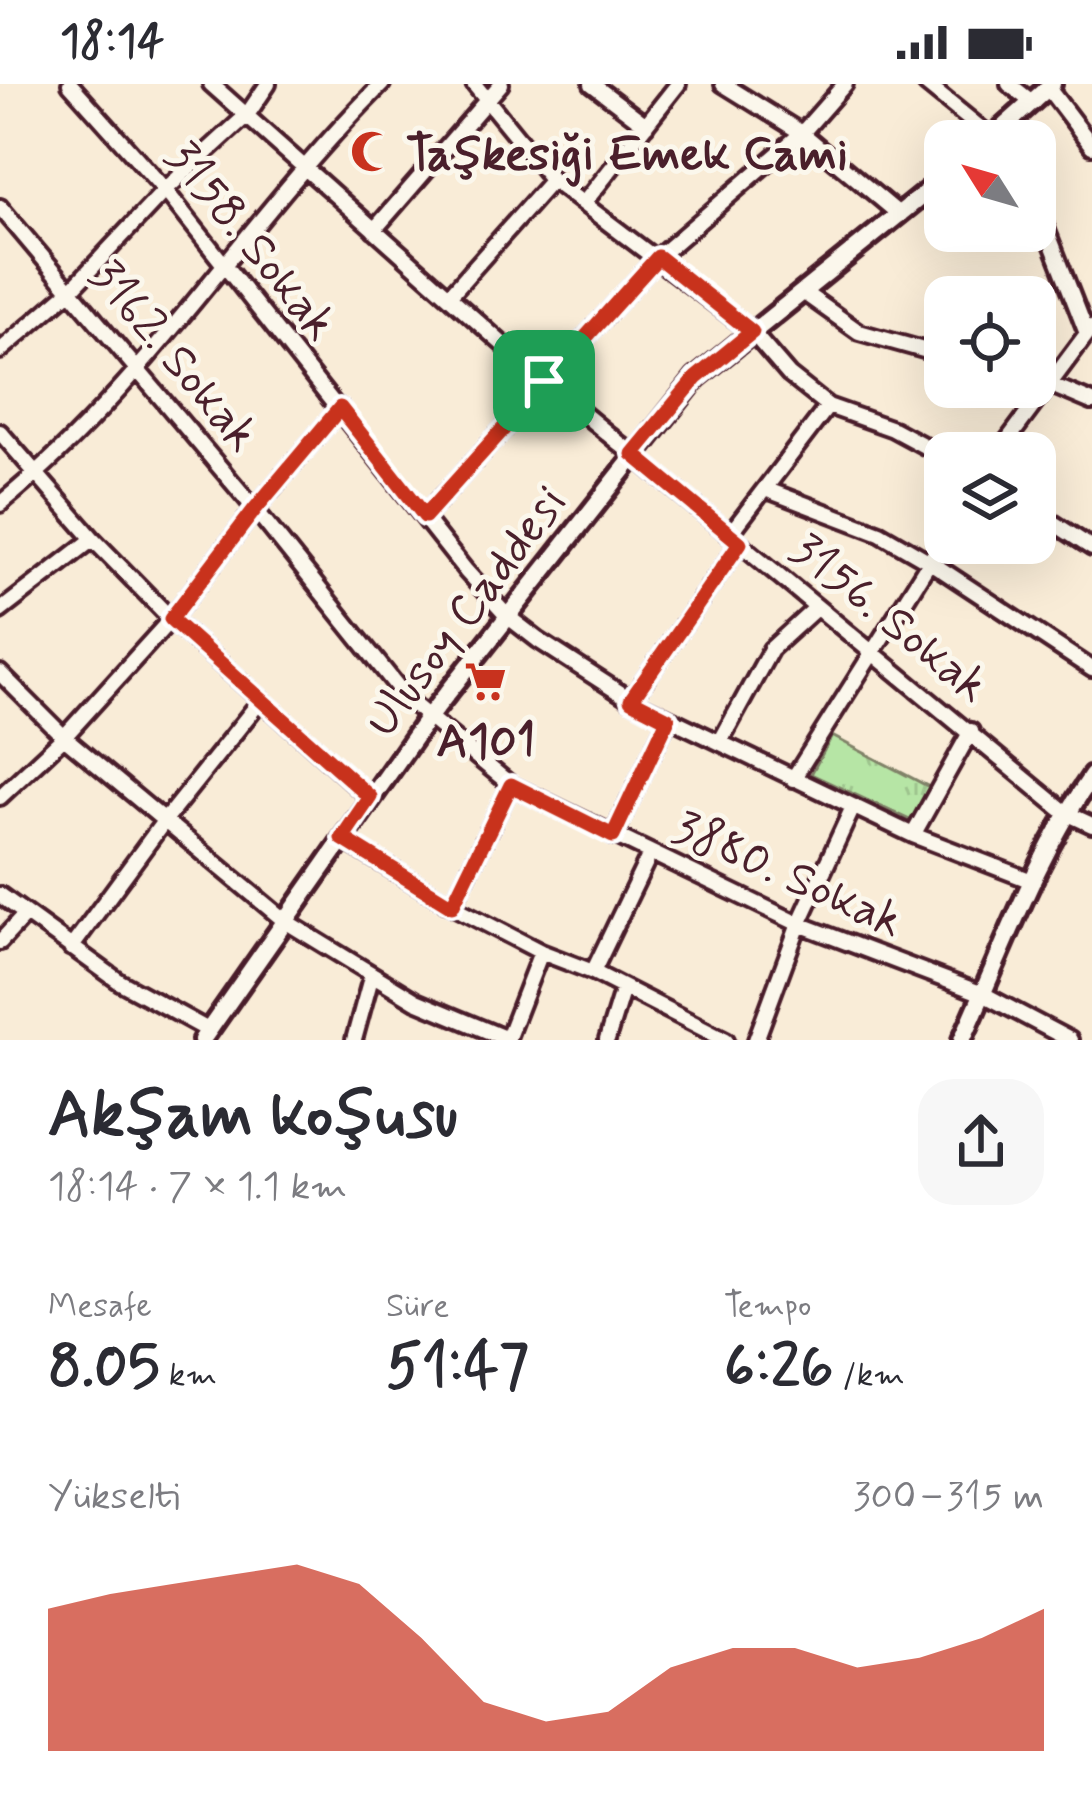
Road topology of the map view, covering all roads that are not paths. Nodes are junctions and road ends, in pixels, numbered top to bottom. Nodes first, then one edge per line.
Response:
1 (70, 84) edge
2 (211, 84) edge
3 (268, 84) edge
4 (382, 84) edge
5 (474, 84) edge
6 (501, 84) edge
7 (592, 84) edge
8 (678, 84) edge
9 (723, 84) edge
10 (845, 84) edge
11 (926, 84) edge
12 (1009, 84) edge
13 (1050, 86) edge
14 (485, 102) junction
15 (1033, 103) junction
16 (247, 115) junction
17 (968, 120) edge
18 (1014, 120) edge
19 (646, 125) junction
20 (802, 133) junction
21 (1092, 146) edge
22 (308, 168) junction
23 (551, 180) junction
24 (165, 190) junction
25 (924, 195) edge
26 (584, 203) junction
27 (0, 207) edge
28 (900, 215) junction
29 (374, 230) junction
30 (1056, 250) edge
31 (658, 257) junction
32 (225, 265) junction
33 (70, 291) junction
34 (803, 292) junction
35 (449, 296) junction
36 (1089, 329) edge
37 (752, 332) junction
38 (924, 350) edge
39 (0, 351) edge
40 (1056, 365) edge
41 (136, 371) junction
42 (544, 381) junction
43 (1056, 386) edge
44 (1092, 402) edge
45 (828, 406) junction
46 (340, 408) junction
47 (0, 433) edge
48 (924, 446) edge
49 (633, 454) junction
50 (38, 474) junction
51 (765, 490) junction
52 (0, 504) edge
53 (255, 509) junction
54 (425, 516) junction
55 (1056, 525) edge
56 (93, 539) junction
57 (735, 539) junction
58 (1092, 548) edge
59 (924, 559) edge
60 (929, 564) edge
61 (933, 564) edge
62 (817, 608) junction
63 (0, 611) edge
64 (507, 616) junction
65 (171, 619) junction
66 (872, 654) junction
67 (1092, 669) edge
68 (0, 673) edge
69 (261, 700) junction
70 (631, 700) junction
71 (427, 719) junction
72 (668, 719) junction
73 (971, 731) junction
74 (64, 737) junction
75 (720, 742) junction
76 (1092, 776) edge
77 (793, 778) junction
78 (511, 785) junction
79 (4, 787) edge
80 (370, 797) junction
81 (853, 807) junction
82 (1066, 813) junction
83 (165, 820) junction
84 (1092, 825) edge
85 (913, 835) junction
86 (613, 836) junction
87 (342, 838) junction
88 (650, 854) junction
89 (1031, 881) junction
90 (0, 895) edge
91 (452, 906) junction
92 (25, 916) junction
93 (285, 921) junction
94 (800, 924) junction
95 (0, 942) edge
96 (71, 948) junction
97 (541, 952) junction
98 (593, 972) junction
99 (372, 974) junction
100 (623, 988) junction
101 (983, 994) junction
102 (205, 1035) edge
103 (354, 1040) edge
104 (507, 1040) edge
105 (607, 1040) edge
106 (726, 1040) edge
107 (756, 1040) edge
108 (962, 1040) edge
109 (1070, 1040) edge

1 - 24 street, 3158. Sokak
2 - 16 street, 3156. Sokak
3 - 16 street
4 - 22 street
5 - 14 street
6 - 14 street
7 - 19 street
8 - 19 street
9 - 20 street
10 - 20 street
11 - 17 street
12 - 15 street
13 - 15 street
13 - 21 street
14 - 23 street
14 - 29 street
15 - 18 street
16 - 22 street, 3156. Sokak
16 - 24 street
19 - 26 street
20 - 28 street
20 - 31 street
22 - 29 street, 3156. Sokak
22 - 32 street
23 - 26 street
23 - 35 street
24 - 32 street, 3158. Sokak
24 - 33 street
25 - 28 street, Ulusoy Caddesi
26 - 31 street
27 - 33 street, 3162. Sokak
28 - 34 street, Ulusoy Caddesi
29 - 35 street, 3156. Sokak
30 - 36 street
31 - 37 street
31 - 42 street
32 - 41 street
32 - 46 street, 3158. Sokak
33 - 39 street
33 - 41 street, 3162. Sokak
34 - 37 street, Ulusoy Caddesi
34 - 38 street
35 - 42 street, 3156. Sokak
36 - 40 street
37 - 45 street
37 - 49 street, Ulusoy Caddesi
41 - 50 street
41 - 53 street, 3162. Sokak
42 - 49 street, 3156. Sokak
42 - 54 street
43 - 44 street
45 - 48 street
45 - 51 street
46 - 53 street
46 - 54 street, 3158. Sokak
47 - 50 street
49 - 57 street, 3156. Sokak
49 - 64 street, Ulusoy Caddesi
50 - 52 street
50 - 56 street
51 - 57 street
51 - 59 street
53 - 65 street
53 - 71 street, 3162. Sokak
54 - 64 street, 3158. Sokak
55 - 58 street
56 - 63 street
56 - 65 street
57 - 62 street, 3156. Sokak
57 - 70 street
60 - 66 street
61 - 67 street
62 - 66 street, 3156. Sokak
62 - 75 street
64 - 70 street, 3158. Sokak
64 - 71 street, Ulusoy Caddesi
65 - 69 street
65 - 74 street
66 - 73 street, 3156. Sokak
66 - 77 street
68 - 74 street
69 - 80 street
69 - 83 street
70 - 72 street, 3158. Sokak
71 - 78 street, 3880. Sokak
71 - 80 street, Ulusoy Caddesi
72 - 75 street, 3158. Sokak
72 - 86 street
73 - 82 street, 3156. Sokak
73 - 85 street
74 - 79 street
74 - 83 street
75 - 77 street, 3158. Sokak
76 - 82 street
77 - 81 street, 3158. Sokak
78 - 86 street, 3880. Sokak
78 - 91 street
80 - 87 street, Ulusoy Caddesi
81 - 85 street, 3158. Sokak
81 - 94 street
82 - 84 street, 3156. Sokak
82 - 89 street
83 - 93 street
83 - 96 street
85 - 89 street, 3158. Sokak
86 - 88 street, 3880. Sokak
87 - 91 street
87 - 93 street, Ulusoy Caddesi
88 - 94 street, 3880. Sokak
88 - 98 street
89 - 101 street
90 - 92 street
91 - 97 street
92 - 95 street
92 - 96 street
93 - 99 street
93 - 102 street, Ulusoy Caddesi
94 - 101 street, 3880. Sokak
94 - 107 street
96 - 102 street
97 - 98 street
97 - 104 street
98 - 100 street
99 - 103 street
99 - 104 street
100 - 105 street
100 - 106 street
101 - 108 street
101 - 109 street, 3880. Sokak

